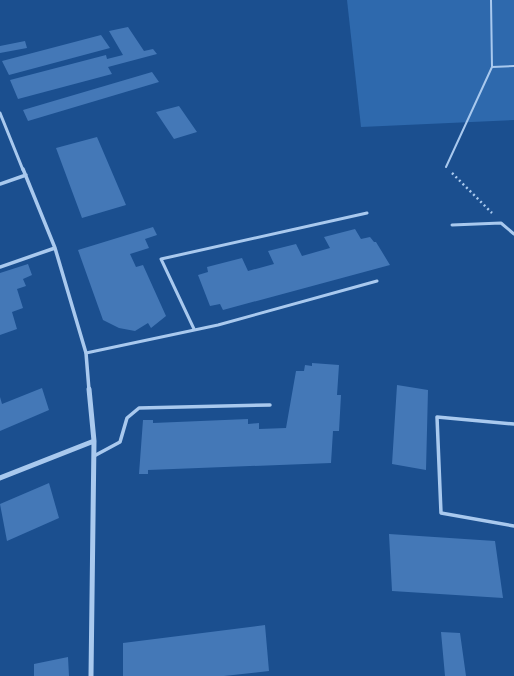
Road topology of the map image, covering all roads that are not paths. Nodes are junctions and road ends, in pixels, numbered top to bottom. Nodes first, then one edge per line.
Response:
1 (491, 0) edge
2 (514, 66) edge
3 (492, 67) junction
4 (0, 113) edge
5 (446, 167) road end
6 (26, 175) junction
7 (0, 184) edge
8 (367, 214) dead end
9 (452, 226) dead end
10 (514, 234) edge
11 (55, 248) junction
12 (0, 267) edge
13 (377, 281) dead end
14 (194, 329) junction
15 (86, 352) junction
16 (270, 405) dead end
17 (514, 424) edge
18 (94, 440) junction
19 (94, 456) junction
20 (0, 478) edge
21 (514, 526) edge
22 (90, 676) edge

1 - 3 lane
2 - 3 lane
3 - 5 lane
4 - 6 street
6 - 7 street
6 - 11 street
8 - 14 lane
9 - 10 lane
11 - 12 street
11 - 15 street
13 - 14 lane
14 - 15 lane
15 - 18 street
16 - 19 lane
17 - 21 lane
18 - 19 street
18 - 20 street
19 - 22 street

